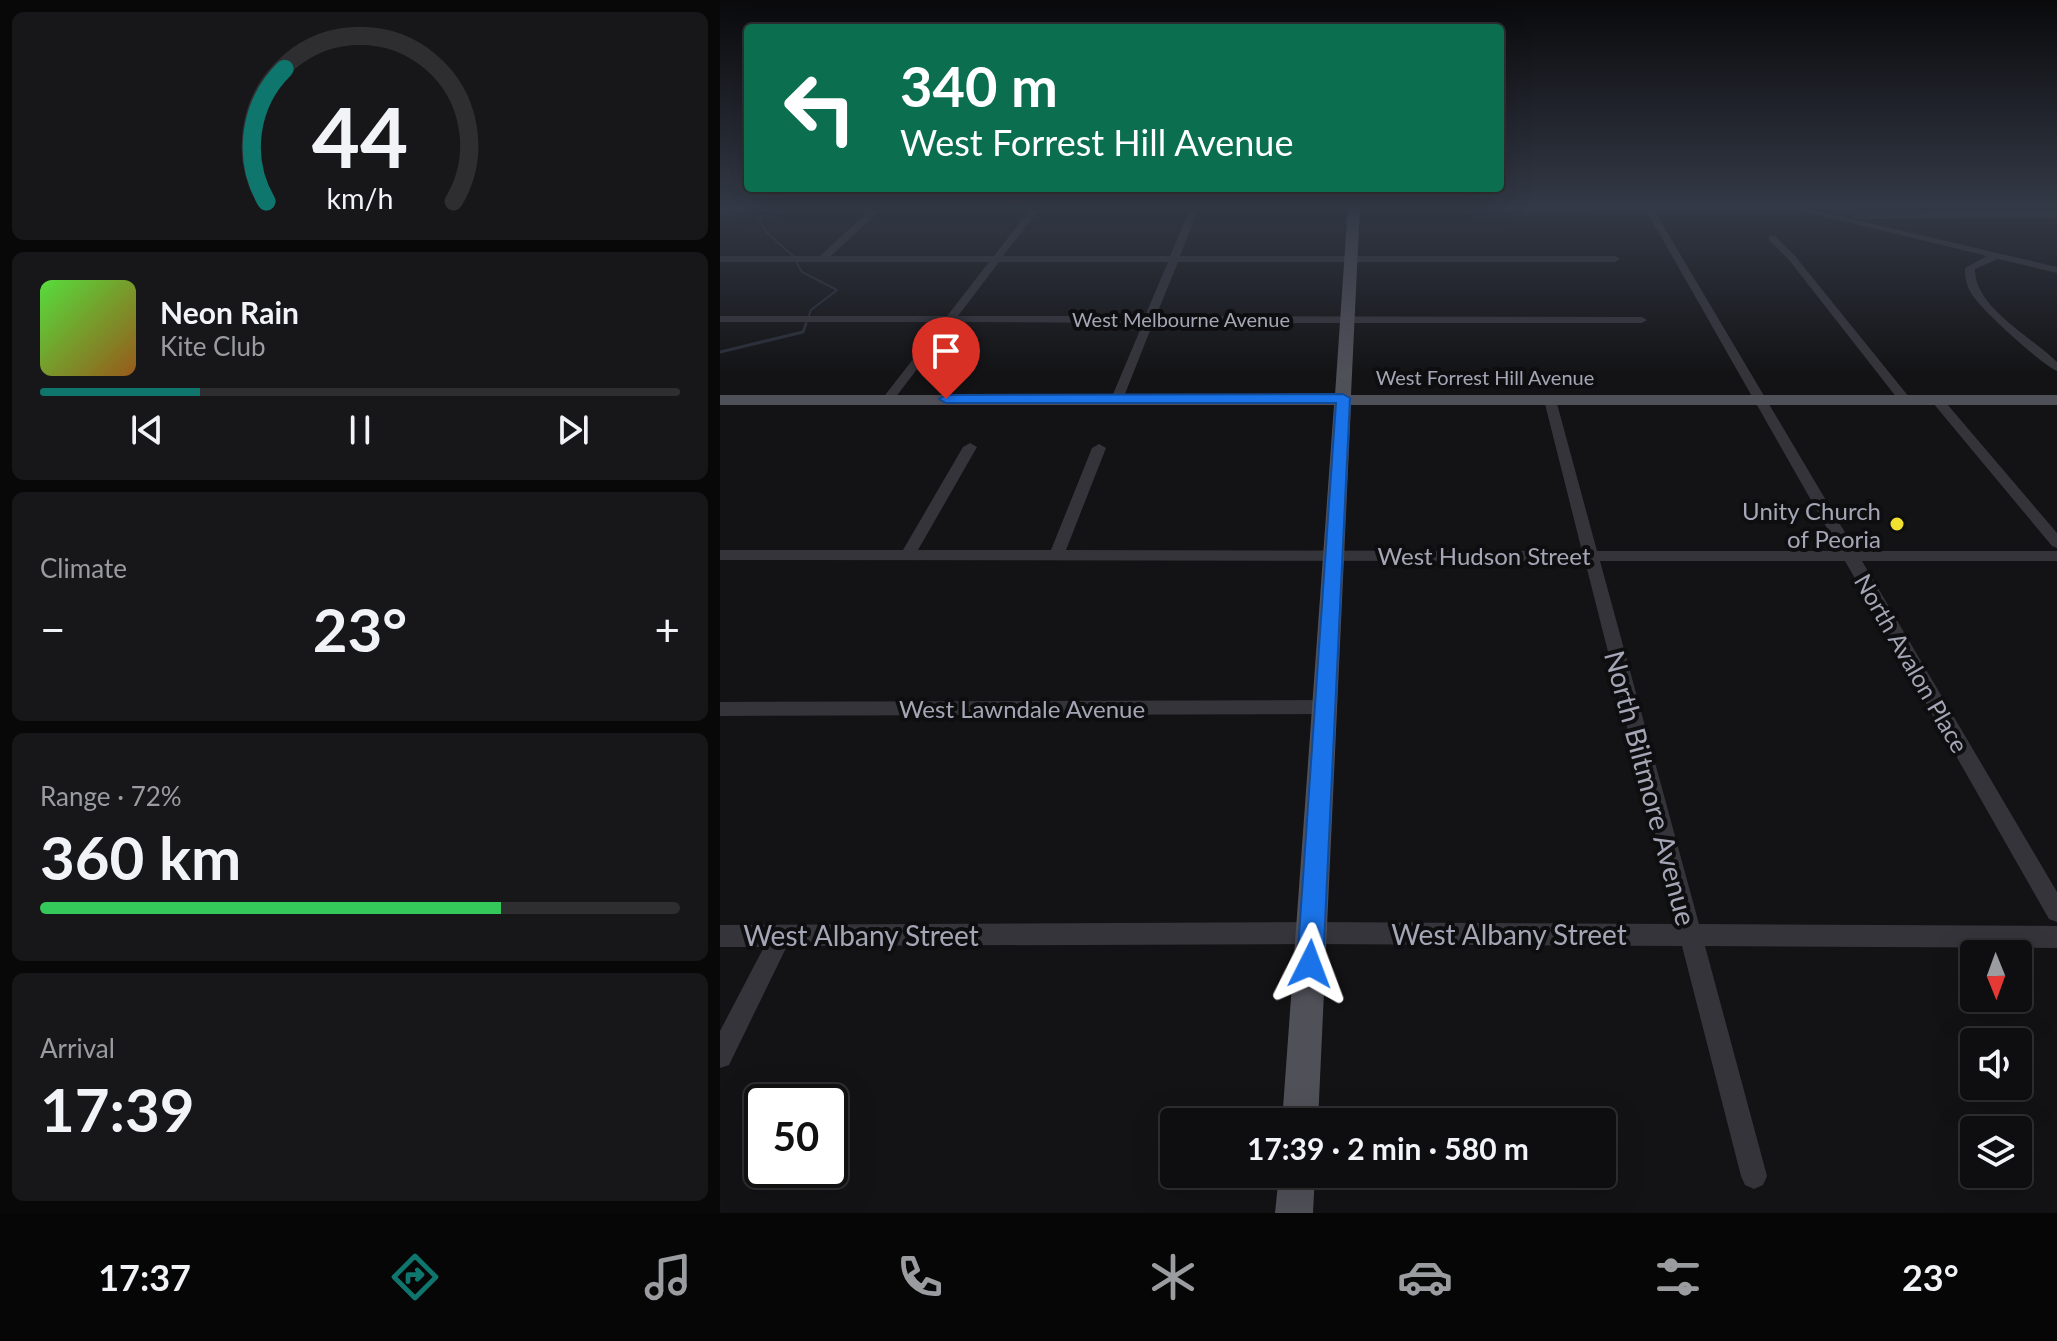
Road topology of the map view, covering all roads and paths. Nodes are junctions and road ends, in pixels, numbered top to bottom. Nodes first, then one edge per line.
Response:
1 (994, 262) edge
2 (1173, 262) edge
3 (1351, 262) edge
4 (1680, 262) edge
5 (1795, 262) edge
6 (1984, 262) edge
7 (2020, 262) edge
8 (2057, 270) edge
9 (720, 319) edge
10 (950, 319) junction
11 (1150, 319) junction
12 (1347, 319) junction
13 (1642, 320) dead end
14 (2057, 368) edge
15 (1343, 398) junction
16 (888, 399) junction
17 (1117, 399) junction
18 (1760, 399) junction
19 (720, 400) edge
20 (1550, 400) junction
21 (1905, 400) junction
22 (1937, 400) junction
23 (2057, 400) edge
24 (970, 447) dead end
25 (1099, 448) dead end
26 (2057, 543) edge
27 (1057, 554) junction
28 (1333, 554) junction
29 (720, 555) edge
30 (908, 555) junction
31 (1591, 555) junction
32 (1849, 555) junction
33 (2057, 556) edge
34 (1324, 707) junction
35 (720, 709) edge
36 (2057, 912) edge
37 (1312, 933) junction
38 (1689, 934) junction
39 (720, 936) edge
40 (781, 936) junction
41 (2057, 937) edge
42 (720, 1056) edge
43 (1301, 1108) edge
44 (1754, 1176) dead end
45 (1296, 1188) edge
46 (1294, 1213) edge

1 - 10 street
2 - 11 street
3 - 12 main road
4 - 18 street, North Avalon Place
5 - 21 street
6 - 14 street
7 - 8 street
9 - 10 street, West Melbourne Avenue
10 - 11 street, West Melbourne Avenue
10 - 16 street
11 - 12 street, West Melbourne Avenue
11 - 17 street
12 - 13 street, West Melbourne Avenue
12 - 15 main road
15 - 17 main road, West Forrest Hill Avenue
15 - 20 main road, West Forrest Hill Avenue
15 - 28 main road
16 - 17 main road, West Forrest Hill Avenue
16 - 19 main road, West Forrest Hill Avenue
18 - 20 main road, West Forrest Hill Avenue
18 - 21 main road, West Forrest Hill Avenue
18 - 32 street, North Avalon Place
20 - 31 street, North Biltmore Avenue
21 - 22 main road, West Forrest Hill Avenue
22 - 23 main road, West Forrest Hill Avenue
22 - 26 street
24 - 30 street
25 - 27 street
27 - 28 street, West Hudson Street
27 - 30 street, West Hudson Street
28 - 31 street, West Hudson Street
28 - 34 main road
29 - 30 street, West Hudson Street
31 - 32 street, West Hudson Street
31 - 38 street, North Biltmore Avenue
32 - 33 street, West Hudson Street
32 - 36 street, North Avalon Place
34 - 35 street, West Lawndale Avenue
34 - 37 main road
37 - 38 street, West Albany Street
37 - 40 street, West Albany Street
37 - 43 main road
38 - 41 street, West Albany Street
38 - 44 street, North Biltmore Avenue
39 - 40 street, West Albany Street
40 - 42 street
45 - 46 main road

